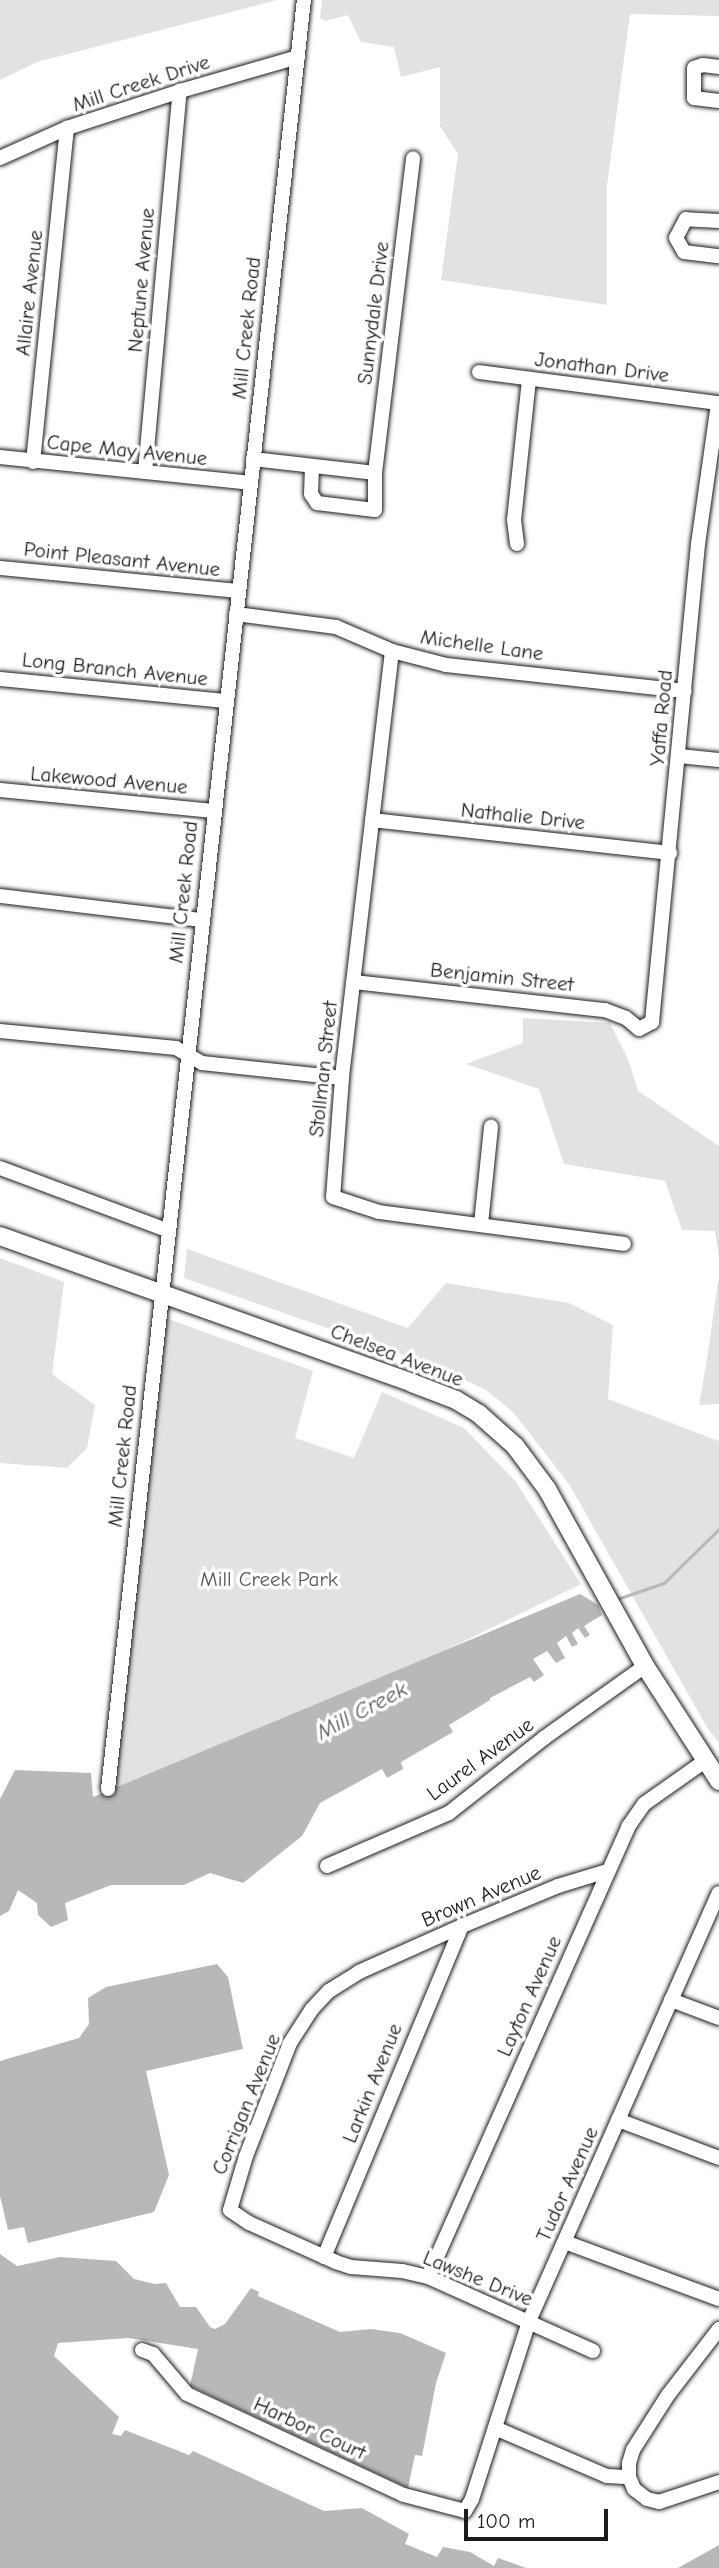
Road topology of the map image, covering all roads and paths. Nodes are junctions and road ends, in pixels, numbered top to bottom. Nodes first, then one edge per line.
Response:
1 (303, 0) edge
2 (298, 58) junction
3 (719, 67) edge
4 (180, 91) junction
5 (719, 101) edge
6 (67, 128) junction
7 (0, 158) edge
8 (413, 158) dead end
9 (719, 221) edge
10 (719, 256) edge
11 (479, 372) dead end
12 (529, 379) junction
13 (719, 403) edge
14 (0, 457) edge
15 (253, 459) junction
16 (33, 462) junction
17 (312, 466) junction
18 (145, 472) junction
19 (375, 473) junction
20 (250, 483) junction
21 (517, 544) dead end
22 (0, 568) edge
23 (239, 591) junction
24 (236, 614) junction
25 (392, 651) junction
26 (0, 679) edge
27 (685, 691) junction
28 (226, 701) junction
29 (679, 756) junction
30 (719, 760) edge
31 (0, 790) edge
32 (214, 811) junction
33 (372, 820) junction
34 (670, 853) junction
35 (0, 896) edge
36 (202, 920) junction
37 (354, 982) junction
38 (639, 1029) joint
39 (0, 1031) edge
40 (186, 1056) junction
41 (342, 1078) junction
42 (491, 1127) dead end
43 (0, 1168) edge
44 (481, 1224) junction
45 (167, 1230) junction
46 (0, 1236) edge
47 (624, 1244) dead end
48 (160, 1295) junction
49 (645, 1666) junction
50 (705, 1761) junction
51 (719, 1781) edge
52 (108, 1789) dead end
53 (327, 1866) dead end
54 (607, 1871) junction
55 (719, 1893) edge
56 (462, 1926) junction
57 (373, 1966) joint
58 (671, 2000) junction
59 (719, 2018) edge
60 (618, 2120) junction
61 (719, 2158) edge
62 (230, 2210) joint
63 (565, 2242) junction
64 (324, 2257) junction
65 (428, 2277) junction
66 (719, 2299) edge
67 (529, 2321) junction
68 (719, 2329) edge
69 (142, 2350) dead end
70 (593, 2350) dead end
71 (495, 2428) junction
72 (629, 2477) junction
73 (719, 2482) edge
74 (472, 2499) joint

1 - 2 street, Mill Creek Road
2 - 4 street, Mill Creek Drive
2 - 15 street, Mill Creek Road
3 - 5 street
4 - 6 street, Mill Creek Drive
4 - 18 street, Neptune Avenue
6 - 7 street, Mill Creek Drive
6 - 16 street, Allaire Avenue
8 - 19 street, Sunnydale Drive
9 - 10 street
11 - 12 street, Jonathan Drive
12 - 13 street, Jonathan Drive
12 - 21 street
13 - 27 street, Yaffa Road
14 - 16 street, Cape May Avenue
15 - 17 street
15 - 20 street, Mill Creek Road
16 - 18 street, Cape May Avenue
17 - 19 street
17 - 19 street, Sunnydale Drive
18 - 20 street, Cape May Avenue
20 - 23 street, Mill Creek Road
22 - 23 street, Point Pleasant Avenue
23 - 24 street, Mill Creek Road
24 - 25 street, Michelle Lane
24 - 28 street, Mill Creek Road
25 - 27 street, Michelle Lane
25 - 33 street, Stollman Street
26 - 28 street, Long Branch Avenue
27 - 29 street, Yaffa Road
28 - 32 street, Mill Creek Road
29 - 30 street
29 - 34 street, Yaffa Road
31 - 32 street, Lakewood Avenue
32 - 36 street, Mill Creek Road
33 - 34 street, Nathalie Drive
33 - 37 street, Stollman Street
34 - 38 street, Yaffa Road
35 - 36 street
36 - 40 street, Mill Creek Road
37 - 38 street, Benjamin Street
37 - 41 street, Stollman Street
39 - 40 street
40 - 41 street
40 - 45 street, Mill Creek Road
41 - 44 street, Stollman Street
42 - 44 street
43 - 45 street
44 - 47 street, Stollman Street
45 - 48 street, Mill Creek Road
46 - 48 main road, Chelsea Avenue
48 - 49 main road, Chelsea Avenue
48 - 52 street, Mill Creek Road
49 - 50 main road, Chelsea Avenue
49 - 53 street, Laurel Avenue
50 - 51 main road, Chelsea Avenue
50 - 54 street, Layton Avenue
54 - 56 street, Brown Avenue
54 - 65 street, Layton Avenue
55 - 58 street, Tudor Avenue
56 - 57 street, Brown Avenue
56 - 64 street, Larkin Avenue
57 - 62 street, Corrigan Avenue
58 - 59 street
58 - 60 street, Tudor Avenue
60 - 61 street
60 - 63 street, Tudor Avenue
62 - 64 street, Lawshe Drive
63 - 66 street
63 - 67 street, Tudor Avenue
64 - 65 street, Lawshe Drive
65 - 67 street, Lawshe Drive
67 - 70 street, Lawshe Drive
67 - 71 street, Tudor Avenue
68 - 72 street
69 - 74 street, Harbor Court
71 - 72 street
71 - 74 street, Tudor Avenue
72 - 73 street

